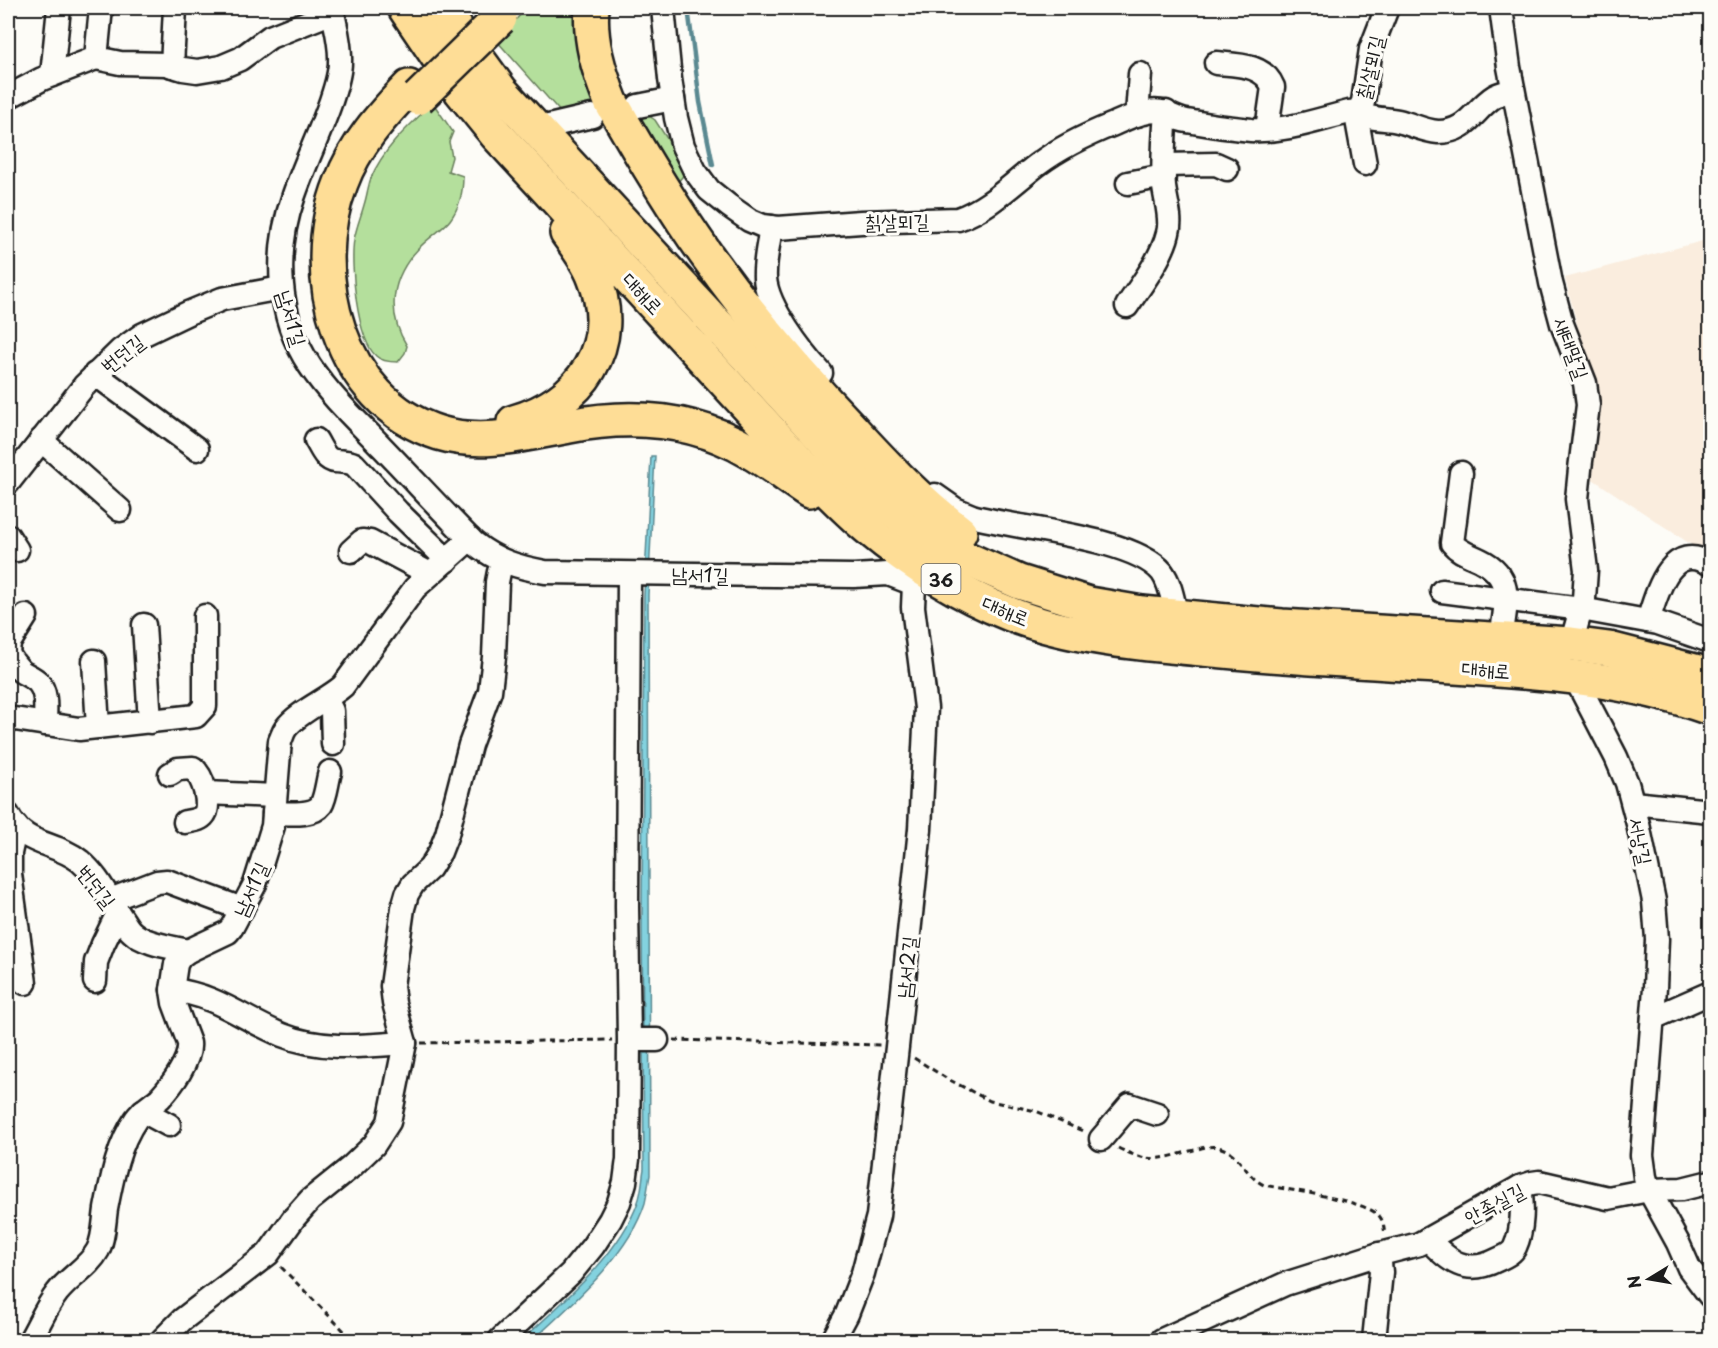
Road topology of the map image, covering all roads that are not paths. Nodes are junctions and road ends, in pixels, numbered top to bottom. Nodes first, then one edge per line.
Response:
1 (59, 8) edge
2 (101, 8) edge
3 (175, 8) edge
4 (405, 8) edge
5 (442, 8) edge
6 (592, 8) edge
7 (663, 8) edge
8 (1387, 8) edge
9 (1501, 8) edge
10 (333, 10) edge
11 (499, 11) edge
12 (96, 58) junction
13 (1216, 63) dead end
14 (172, 66) junction
15 (1140, 74) dead end
16 (52, 75) junction
17 (1513, 90) junction
18 (413, 93) junction
19 (8, 97) edge
20 (673, 99) junction
21 (638, 106) dead end
22 (1358, 111) junction
23 (1166, 112) junction
24 (1137, 115) junction
25 (592, 116) dead end
26 (536, 129) junction
27 (1267, 129) junction
28 (496, 134) junction
29 (1365, 164) dead end
30 (1227, 169) dead end
31 (1164, 170) junction
32 (1128, 183) dead end
33 (771, 227) junction
34 (282, 288) junction
35 (1127, 306) dead end
36 (95, 374) junction
37 (41, 440) junction
38 (316, 440) dead end
39 (197, 449) dead end
40 (1461, 474) dead end
41 (8, 483) edge
42 (120, 510) dead end
43 (470, 539) junction
44 (885, 540) junction
45 (351, 551) dead end
46 (504, 562) junction
47 (1710, 564) edge
48 (439, 567) junction
49 (640, 574) junction
50 (925, 580) junction
51 (1442, 591) dead end
52 (1063, 596) junction
53 (1506, 600) junction
54 (1581, 609) junction
55 (27, 616) dead end
56 (205, 616) dead end
57 (1177, 616) junction
58 (1648, 621) junction
59 (144, 626) dead end
60 (1501, 639) junction
61 (1710, 641) edge
62 (1571, 644) junction
63 (8, 653) edge
64 (94, 661) dead end
65 (1710, 675) edge
66 (1574, 676) junction
67 (326, 699) junction
68 (1710, 708) edge
69 (8, 718) edge
70 (150, 722) junction
71 (45, 724) junction
72 (98, 728) junction
73 (333, 744) dead end
74 (330, 772) dead end
75 (170, 774) dead end
76 (206, 793) junction
77 (1633, 803) junction
78 (274, 804) junction
79 (1710, 811) edge
80 (12, 820) edge
81 (185, 822) dead end
82 (9, 874) edge
83 (114, 907) junction
84 (242, 909) junction
85 (188, 951) junction
86 (95, 981) dead end
87 (25, 983) dead end
88 (172, 990) junction
89 (1710, 993) edge
90 (1653, 1018) junction
91 (405, 1043) junction
92 (143, 1111) junction
93 (1157, 1114) dead end
94 (169, 1125) dead end
95 (1101, 1139) road end
96 (1710, 1182) edge
97 (1520, 1187) junction
98 (1649, 1190) junction
99 (1428, 1239) junction
100 (1379, 1254) junction
101 (1709, 1293) edge
102 (30, 1341) edge
103 (162, 1341) edge
104 (500, 1341) edge
105 (833, 1341) edge
106 (1162, 1341) edge
107 (1374, 1341) edge

1 - 16 street
2 - 12 street
3 - 14 street
4 - 28 highway, 대해로 / 36
5 - 26 highway, 대해로 / 36
6 - 52 highway
7 - 20 street, 칡살뫼길
8 - 22 street, 칡살뫼길
9 - 17 street, 새태말길
10 - 14 street
10 - 34 street, 남서1길
11 - 18 highway, bridge
12 - 14 street
12 - 16 street
13 - 27 street
15 - 24 street
16 - 19 street
17 - 22 street
17 - 54 street, 새태말길
18 - 28 highway
18 - 44 highway
20 - 21 street
20 - 33 street, 칡살뫼길
22 - 27 street, 칡살뫼길
22 - 29 street
23 - 24 street, 칡살뫼길
23 - 27 street, 칡살뫼길
23 - 31 street
24 - 33 street, 칡살뫼길
25 - 26 street
26 - 52 highway, 대해로 / 36
28 - 44 highway, 대해로 / 36
30 - 31 street
31 - 32 street
31 - 35 street
33 - 57 street
34 - 36 street, 번던길
34 - 43 street, 남서1길
36 - 37 street, 번던길
36 - 39 street
37 - 41 street, 번던길
37 - 42 street
38 - 48 street
40 - 53 street
43 - 46 street, 남서1길
43 - 48 street, 남서1길
44 - 50 highway, 대해로 / 36
45 - 48 street
46 - 49 street, 남서1길
46 - 91 street
47 - 58 street
48 - 67 street, 남서1길
49 - 50 street, 남서1길
49 - 104 street
50 - 66 highway, 대해로 / 36
50 - 105 street, 남서2길
51 - 53 street
52 - 57 highway, 대해로 / 36
53 - 54 street
53 - 60 street
54 - 58 street
54 - 62 street, 새태말길
55 - 63 street
56 - 70 street
57 - 60 highway, 대해로 / 36
58 - 61 street
59 - 70 street
60 - 62 highway, 대해로 / 36
62 - 65 highway, 대해로 / 36
63 - 71 street
64 - 72 street
66 - 68 highway, 대해로 / 36
66 - 77 street, 서낭길
67 - 73 street
67 - 78 street, 남서1길
69 - 71 street
70 - 72 street
71 - 72 street
74 - 78 street
75 - 76 street
76 - 78 street
76 - 81 street
77 - 79 street
77 - 90 street, 서낭길
78 - 84 street, 남서1길
80 - 82 street
80 - 83 street, 번던길
82 - 87 street
83 - 84 street
83 - 85 street, 번던길
83 - 86 street
84 - 85 street, 남서1길
85 - 88 street
88 - 91 street
88 - 92 street
89 - 90 street
90 - 98 street, 서낭길
91 - 103 street
92 - 94 street
92 - 102 street
93 - 95 street
96 - 98 street, 안족실길
97 - 98 street, 안족실길
97 - 99 street, 안족실길
97 - 99 street
98 - 101 street, 서낭길
99 - 100 street, 안족실길
100 - 106 street, 안족실길
100 - 107 street

